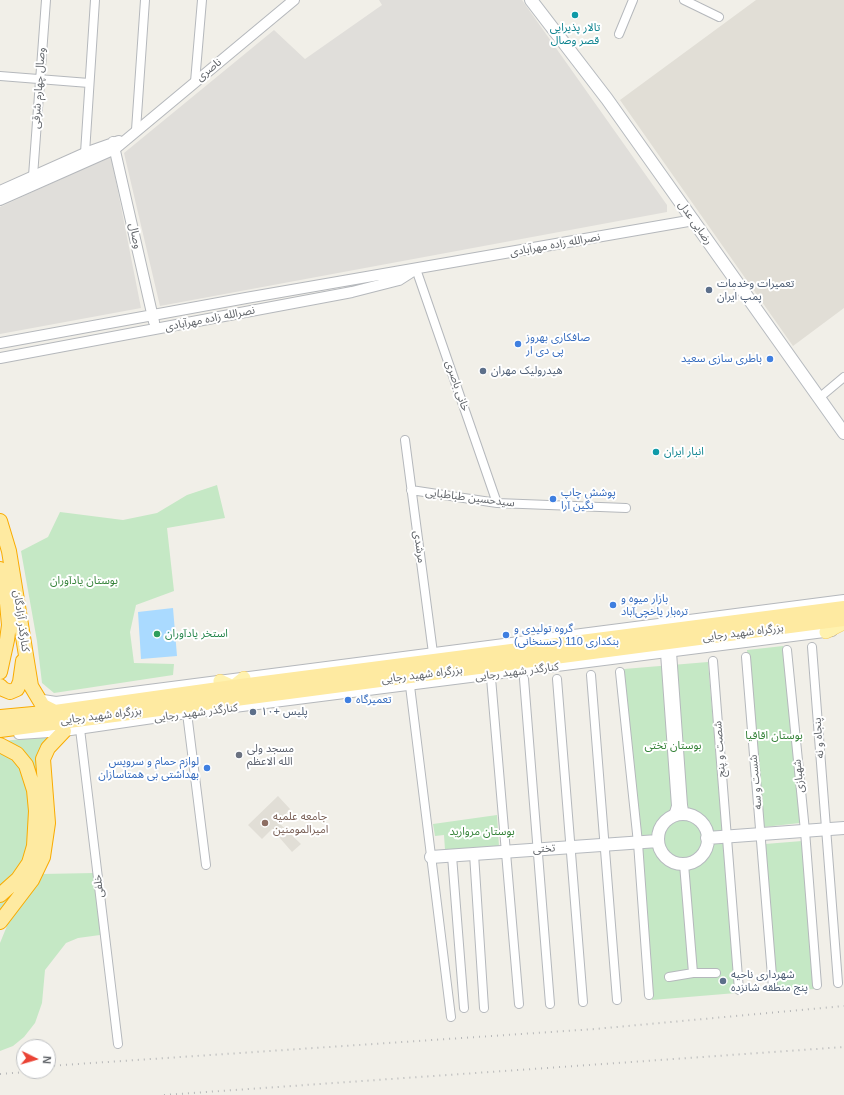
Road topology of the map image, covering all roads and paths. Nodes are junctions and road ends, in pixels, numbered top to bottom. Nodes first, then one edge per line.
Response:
1 (46, 0) edge
2 (95, 0) edge
3 (145, 0) edge
4 (202, 0) edge
5 (294, 0) edge
6 (531, 0) edge
7 (540, 0) edge
8 (633, 0) edge
9 (684, 0) edge
10 (544, 15) junction
11 (719, 17) dead end
12 (619, 34) dead end
13 (0, 76) edge
14 (39, 79) junction
15 (195, 82) junction
16 (89, 83) junction
17 (136, 130) junction
18 (117, 144) junction
19 (85, 152) junction
20 (33, 176) junction
21 (0, 191) edge
22 (0, 200) edge
23 (694, 220) junction
24 (416, 269) junction
25 (152, 316) junction
26 (155, 330) junction
27 (0, 343) edge
28 (0, 358) edge
29 (844, 377) edge
30 (819, 398) junction
31 (844, 433) edge
32 (405, 440) dead end
33 (411, 490) junction
34 (497, 503) junction
35 (626, 508) dead end
36 (0, 521) edge
37 (0, 569) edge
38 (844, 600) edge
39 (844, 608) edge
40 (844, 620) edge
41 (844, 623) edge
42 (844, 630) edge
43 (826, 632) junction
44 (812, 647) dead end
45 (24, 648) junction
46 (787, 650) dead end
47 (433, 653) junction
48 (668, 655) junction
49 (746, 657) dead end
50 (713, 662) dead end
51 (0, 672) edge
52 (620, 672) dead end
53 (591, 675) dead end
54 (491, 678) dead end
55 (524, 679) dead end
56 (557, 679) dead end
57 (220, 680) joint
58 (239, 682) junction
59 (0, 686) edge
60 (410, 686) junction
61 (36, 696) junction
62 (187, 710) junction
63 (56, 712) junction
64 (0, 717) edge
65 (80, 729) junction
66 (0, 730) edge
67 (64, 731) junction
68 (0, 735) edge
69 (0, 745) edge
70 (677, 776) junction
71 (688, 815) junction
72 (673, 816) junction
73 (844, 828) edge
74 (826, 830) junction
75 (805, 831) junction
76 (760, 834) junction
77 (727, 836) junction
78 (707, 838) junction
79 (658, 842) junction
80 (638, 843) junction
81 (605, 845) junction
82 (572, 848) junction
83 (539, 850) junction
84 (505, 852) junction
85 (474, 854) junction
86 (452, 856) junction
87 (431, 857) junction
88 (684, 864) junction
89 (206, 865) dead end
90 (0, 895) edge
91 (0, 922) edge
92 (693, 973) junction
93 (716, 973) dead end
94 (669, 977) dead end
95 (838, 983) dead end
96 (818, 985) dead end
97 (773, 988) dead end
98 (739, 990) dead end
99 (649, 995) dead end
100 (617, 1000) dead end
101 (583, 1002) dead end
102 (519, 1004) dead end
103 (550, 1004) dead end
104 (464, 1008) dead end
105 (484, 1008) dead end
106 (451, 1017) dead end
107 (118, 1044) dead end

1 - 14 street, وصال چهارم شرقی
2 - 16 street
3 - 17 street
4 - 15 street
5 - 15 street, ناصری
6 - 10 main road, رضایی عدل
7 - 10 main road
8 - 12 street
9 - 11 street
10 - 23 main road, رضایی عدل
13 - 14 street
14 - 16 street
14 - 20 street, وصال چهارم شرقی
15 - 17 street, ناصری
16 - 19 street
17 - 18 street, ناصری
18 - 19 street, ناصری
18 - 22 street, ناصری
18 - 25 street, وصال
19 - 20 street, ناصری
20 - 21 street, ناصری
23 - 24 street, نصرالله زاده مهرآبادی
23 - 30 main road, رضایی عدل
24 - 25 street, نصرالله زاده مهرآبادی
24 - 26 street, نصرالله زاده مهرآبادی
24 - 34 street, خانی باصری
25 - 26 street, وصال
25 - 27 street, نصرالله زاده مهرآبادی
26 - 28 street, نصرالله زاده مهرآبادی
29 - 30 street
30 - 31 main road, رضایی عدل
32 - 33 street, مرشدی
33 - 34 street, سیدحسین طباطبایی
33 - 47 street, مرشدی
34 - 35 street, سیدحسین طباطبایی
36 - 45 highway, کنارگذر آزادگان
37 - 51 highway
38 - 47 street
39 - 58 highway, بزرگراه شهید رجایی
40 - 62 highway, بزرگراه شهید رجایی
41 - 43 main road
42 - 43 street, کنارگذر شهید رجایی
43 - 48 street, کنارگذر شهید رجایی
44 - 74 street, پنجاه و نه
45 - 59 highway
45 - 61 highway, کنارگذر آزادگان
46 - 75 street, شهبازی
47 - 58 street
48 - 60 street, کنارگذر شهید رجایی
48 - 70 street
49 - 76 street, شست و سه
50 - 77 street, شصت و پنج
52 - 80 street
53 - 81 street
54 - 84 street
55 - 83 street
56 - 82 street
57 - 58 main road
57 - 61 street
58 - 63 highway, بزرگراه شهید رجایی
60 - 62 street, کنارگذر شهید رجایی
60 - 87 street
61 - 63 highway, کنارگذر آزادگان
62 - 65 street, کنارگذر شهید رجایی
62 - 66 highway, بزرگراه شهید رجایی
62 - 89 street
63 - 64 highway, بزرگراه شهید رجایی
65 - 67 street, کنارگذر شهید رجایی
65 - 107 street, خلفی
67 - 68 street, کنارگذر شهید رجایی
67 - 91 highway
69 - 90 highway
70 - 71 street
70 - 72 street
71 - 72 main road
71 - 78 main road
72 - 79 main road
73 - 74 main road
74 - 75 main road
74 - 95 street, پنجاه و نه
75 - 76 main road
75 - 96 street, شهبازی
76 - 77 main road
76 - 97 street, شست و سه
77 - 78 main road
77 - 98 street, شصت و پنج
78 - 88 main road
79 - 80 main road, تختی
79 - 88 main road
80 - 81 main road, تختی
80 - 99 street
81 - 82 main road, تختی
81 - 100 street
82 - 83 main road, تختی
82 - 101 street
83 - 84 main road, تختی
83 - 103 street
84 - 85 main road, تختی
84 - 102 street
85 - 86 main road, تختی
85 - 105 street
86 - 87 main road, تختی
86 - 104 street
87 - 106 street
88 - 92 street
92 - 93 street
92 - 94 street

